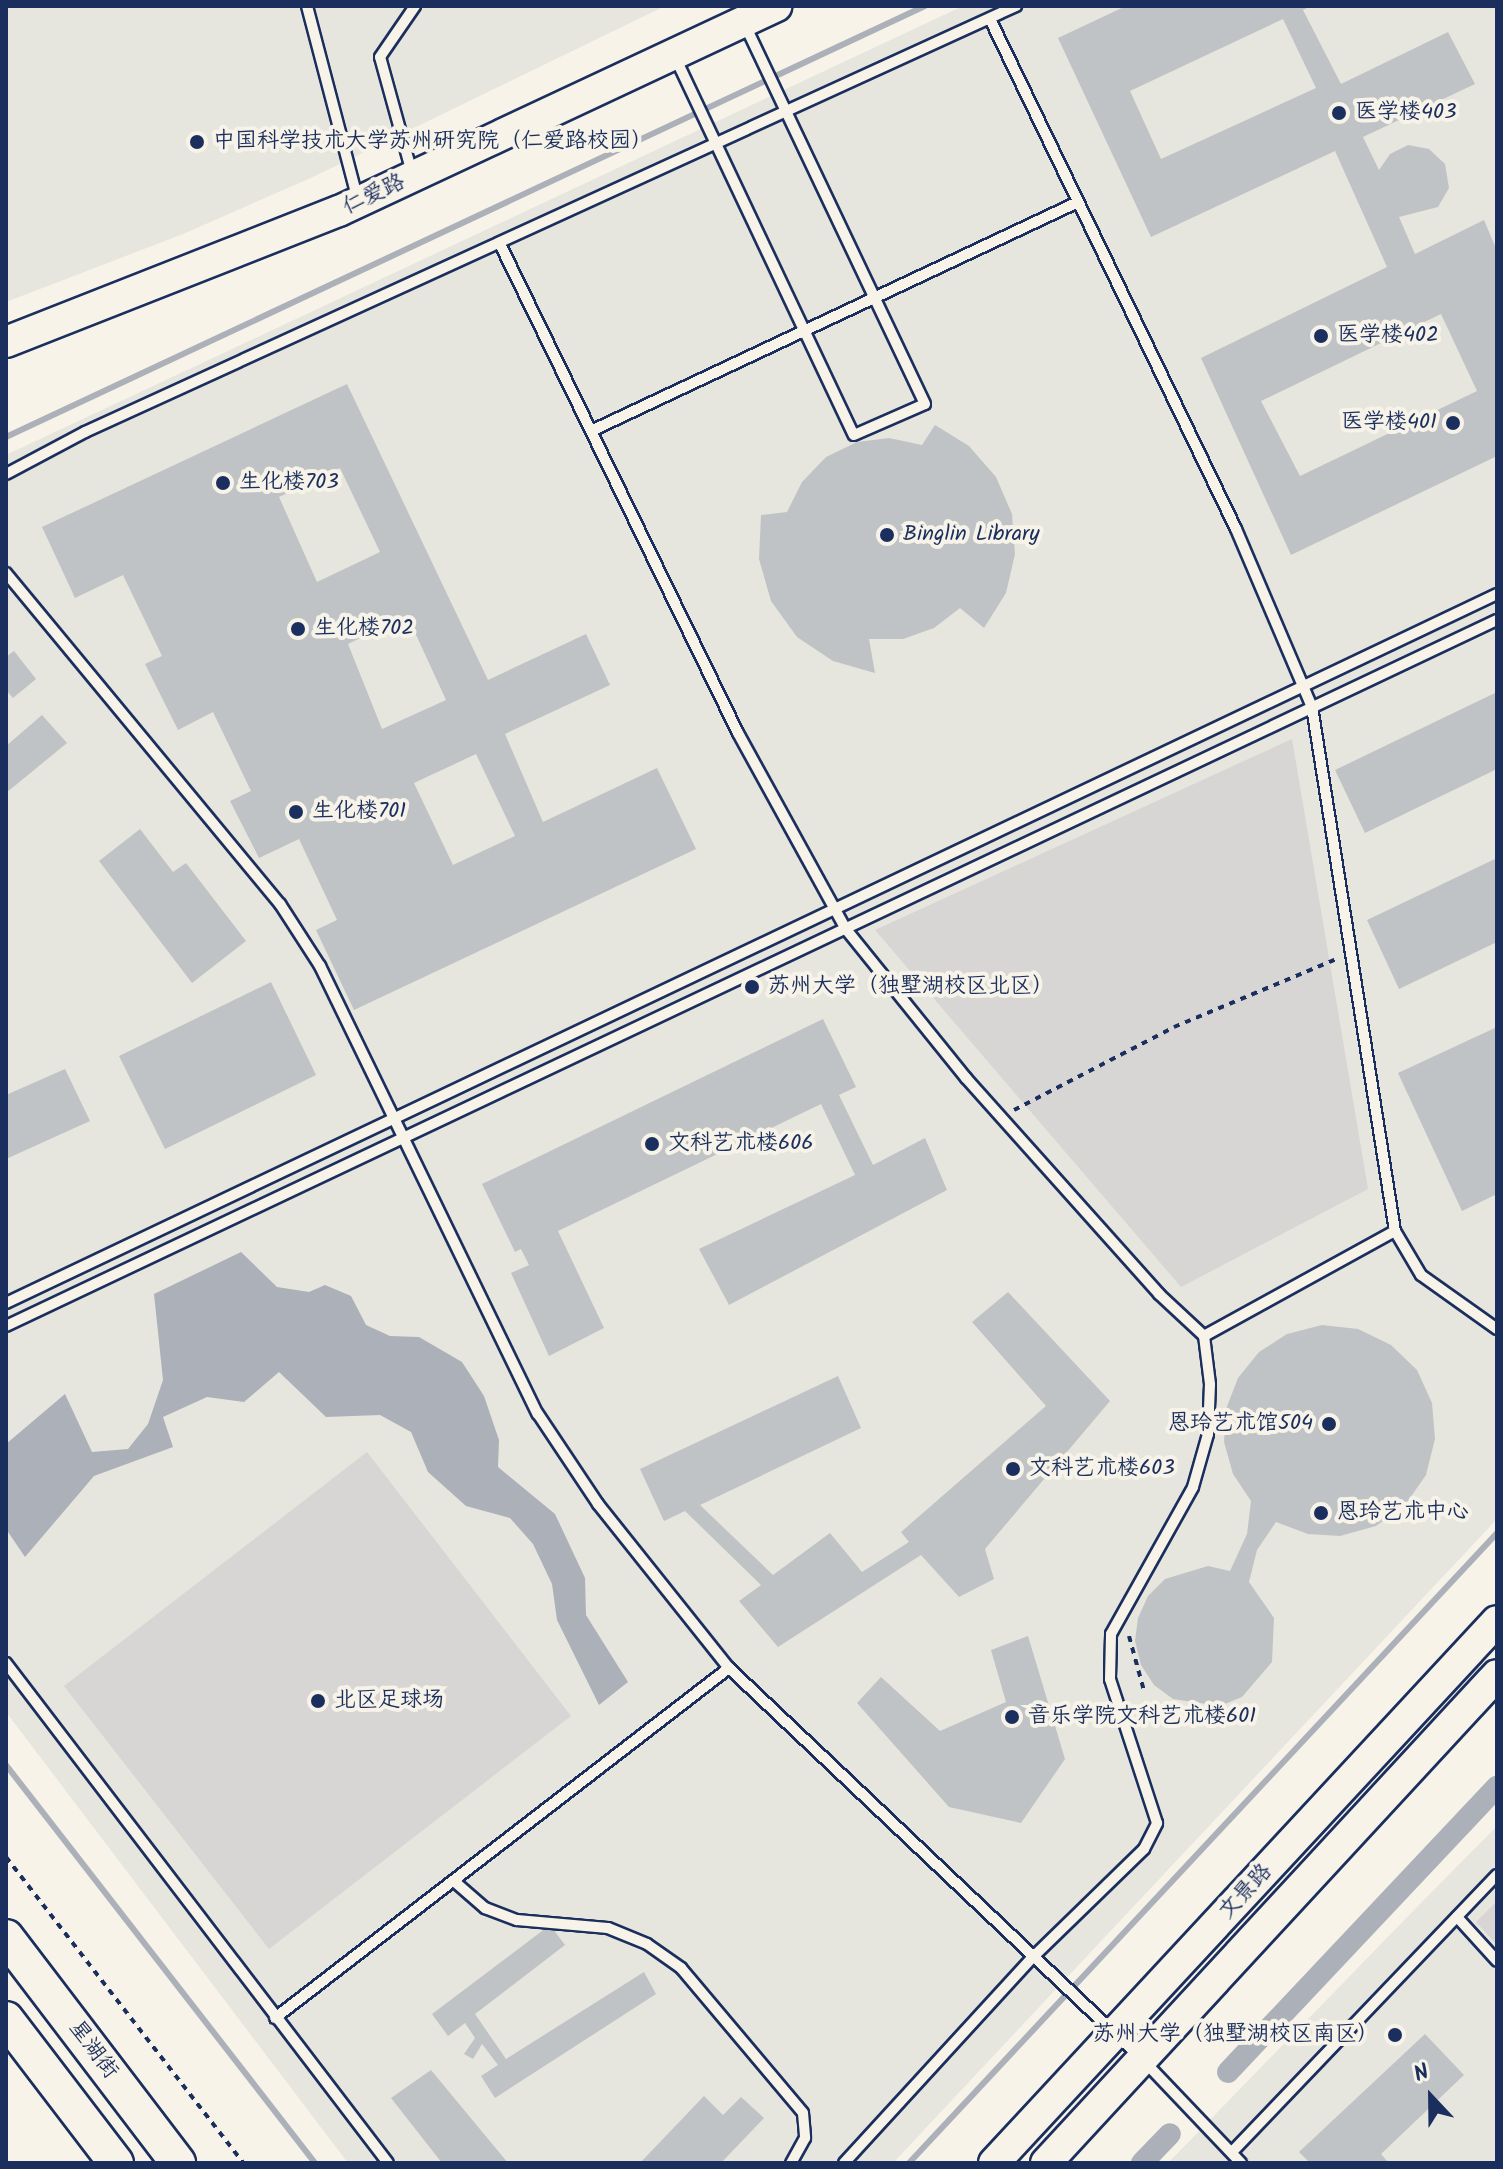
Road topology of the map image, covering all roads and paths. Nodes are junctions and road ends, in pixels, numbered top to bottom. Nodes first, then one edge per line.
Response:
1 (307, 6) edge
2 (415, 6) edge
3 (776, 6) edge
4 (1016, 6) edge
5 (990, 19) junction
6 (744, 21) junction
7 (673, 54) junction
8 (785, 115) junction
9 (714, 147) junction
10 (412, 176) junction
11 (359, 202) junction
12 (1078, 202) junction
13 (500, 244) junction
14 (873, 299) junction
15 (807, 329) junction
16 (6, 342) edge
17 (591, 431) junction
18 (6, 474) edge
19 (6, 573) edge
20 (1497, 594) edge
21 (1497, 620) edge
22 (1304, 686) junction
23 (1312, 707) junction
24 (834, 910) junction
25 (845, 928) junction
26 (1354, 953) junction
27 (1001, 1117) junction
28 (396, 1119) junction
29 (404, 1136) junction
30 (1395, 1231) junction
31 (6, 1303) edge
32 (6, 1326) edge
33 (1497, 1329) edge
34 (1204, 1336) junction
35 (1136, 1594) junction
36 (1497, 1621) edge
37 (6, 1663) edge
38 (729, 1668) junction
39 (1497, 1675) edge
40 (1144, 1691) dead end
41 (6, 1857) edge
42 (1497, 1875) edge
43 (455, 1882) junction
44 (1457, 1917) junction
45 (6, 1937) edge
46 (1033, 1957) junction
47 (1497, 1961) edge
48 (275, 2018) junction
49 (6, 2019) edge
50 (1115, 2034) junction
51 (1143, 2060) junction
52 (1232, 2152) junction
53 (116, 2163) edge
54 (178, 2163) edge
55 (243, 2163) edge
56 (388, 2163) edge
57 (791, 2163) edge
58 (844, 2163) edge
59 (994, 2163) edge
60 (1046, 2163) edge
61 (1241, 2163) edge

1 - 11 lane
2 - 10 lane
3 - 6 main road, 仁爱路
4 - 5 lane
5 - 8 lane
5 - 12 lane
6 - 7 main road, 仁爱路
6 - 8 lane
7 - 9 lane
7 - 10 main road, 仁爱路
8 - 9 lane
8 - 14 lane
9 - 13 lane
9 - 15 lane
10 - 11 main road, 仁爱路
11 - 16 main road, 仁爱路
12 - 14 lane
12 - 22 lane
13 - 17 lane
13 - 18 lane
14 - 15 lane
14 - 15 lane
15 - 17 lane
17 - 24 lane
19 - 28 lane
20 - 22 lane
21 - 23 lane
22 - 23 lane
22 - 24 lane
23 - 25 lane
23 - 26 lane
24 - 25 lane
24 - 28 lane
25 - 27 lane
25 - 29 lane
26 - 27 path
26 - 30 lane
27 - 34 lane
28 - 29 lane
28 - 31 lane
29 - 32 lane
29 - 38 lane
30 - 33 lane
30 - 34 lane
34 - 35 lane
35 - 40 path
35 - 46 lane
36 - 50 main road, 文景路
37 - 48 lane
38 - 43 lane
38 - 46 lane
39 - 51 main road, 文景路
41 - 55 path
42 - 44 lane
43 - 48 lane
43 - 57 lane
44 - 47 lane
44 - 52 lane
45 - 54 main road, 星湖街
46 - 50 lane
46 - 58 lane
48 - 56 lane
49 - 53 main road
50 - 51 lane
50 - 59 main road, 文景路
51 - 52 lane
51 - 60 main road, 文景路
52 - 61 lane

